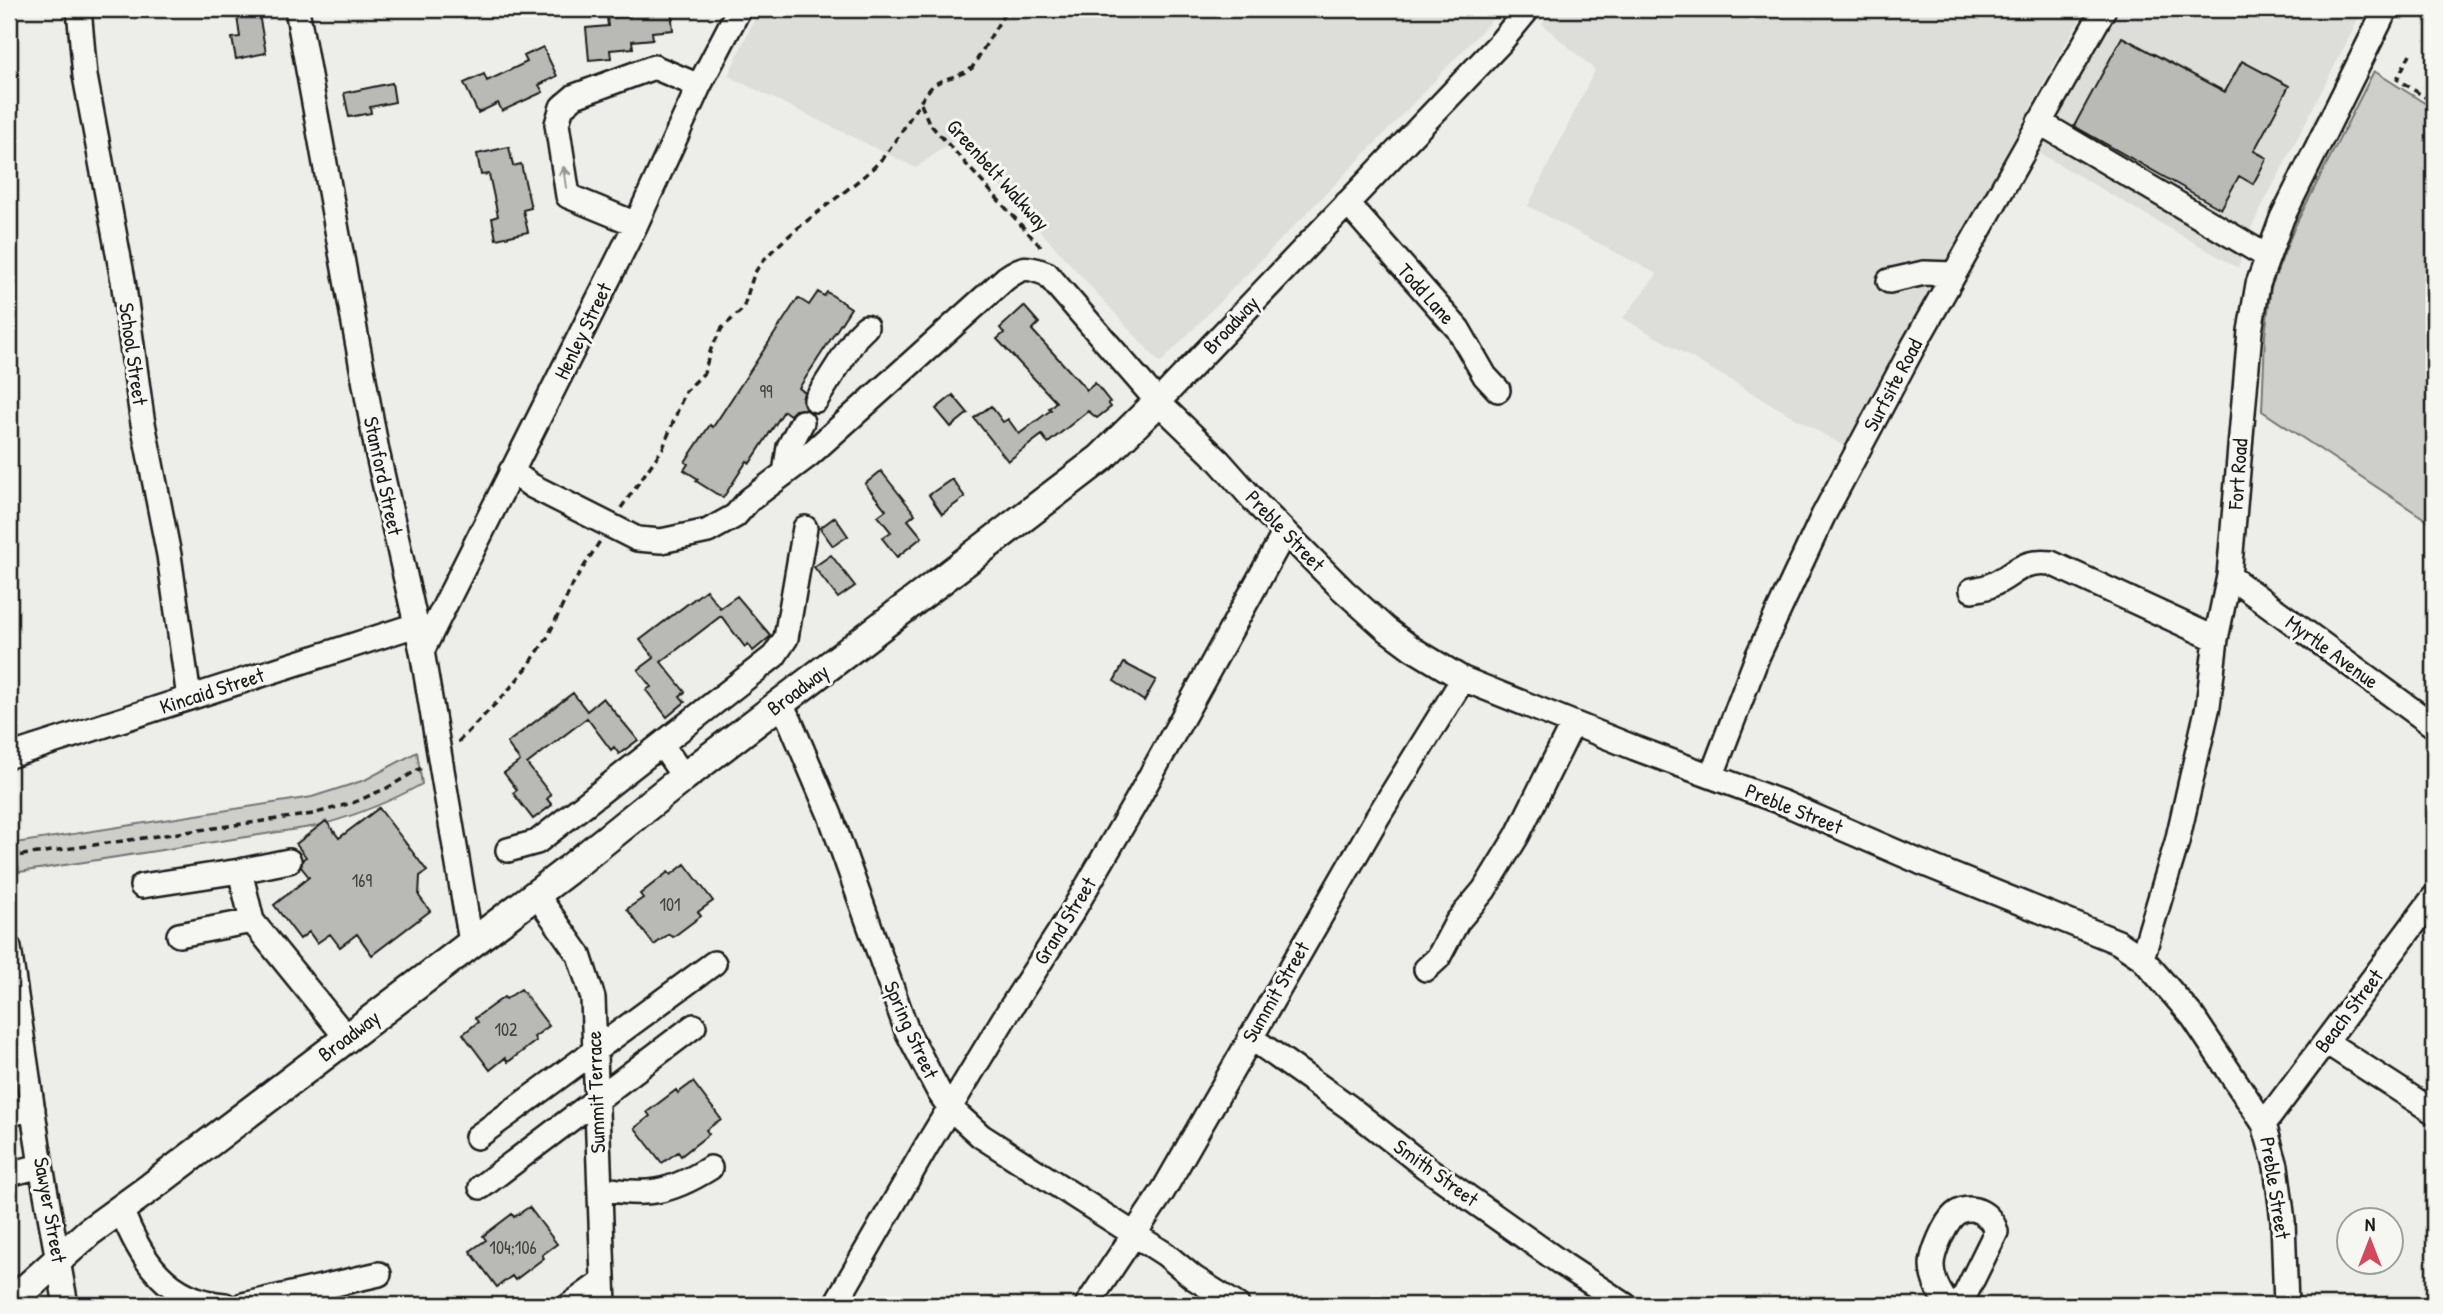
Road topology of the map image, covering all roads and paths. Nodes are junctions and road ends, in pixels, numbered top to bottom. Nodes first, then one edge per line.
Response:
1 (79, 9) edge
2 (297, 9) edge
3 (739, 9) edge
4 (1007, 9) edge
5 (1528, 9) edge
6 (2104, 9) edge
7 (2386, 9) edge
8 (2410, 54) dead end
9 (699, 86) junction
10 (2434, 103) edge
11 (921, 104) junction
12 (2039, 122) junction
13 (1347, 203) junction
14 (636, 224) junction
15 (2268, 257) junction
16 (1034, 269) junction
17 (1954, 274) junction
18 (1889, 281) dead end
19 (866, 327) dead end
20 (1498, 390) dead end
21 (817, 400) dead end
22 (1158, 402) junction
23 (802, 422) dead end
24 (511, 471) junction
25 (785, 473) junction
26 (622, 507) dead end
27 (805, 528) dead end
28 (1285, 532) junction
29 (604, 535) dead end
30 (2230, 576) junction
31 (1972, 590) dead end
32 (416, 625) junction
33 (2216, 639) junction
34 (422, 651) junction
35 (1463, 679) junction
36 (189, 698) junction
37 (780, 704) junction
38 (1573, 723) junction
39 (2434, 726) edge
40 (470, 731) dead end
41 (662, 745) junction
42 (9, 756) edge
43 (416, 771) dead end
44 (1712, 775) junction
45 (684, 777) junction
46 (508, 850) dead end
47 (9, 857) edge
48 (289, 861) dead end
49 (240, 871) junction
50 (142, 886) dead end
51 (536, 894) junction
52 (2434, 897) edge
53 (252, 921) junction
54 (180, 935) dead end
55 (471, 942) junction
56 (9, 948) edge
57 (2142, 958) junction
58 (713, 963) dead end
59 (1426, 969) dead end
60 (694, 1026) dead end
61 (346, 1037) junction
62 (1250, 1037) junction
63 (2326, 1042) junction
64 (596, 1050) junction
65 (18, 1070) edge
66 (596, 1099) junction
67 (950, 1108) junction
68 (33, 1109) junction
69 (2434, 1112) edge
70 (9, 1114) edge
71 (2264, 1124) junction
72 (477, 1137) dead end
73 (41, 1166) junction
74 (710, 1168) dead end
75 (9, 1174) edge
76 (481, 1187) dead end
77 (600, 1188) junction
78 (121, 1209) junction
79 (1133, 1235) junction
80 (58, 1259) junction
81 (379, 1273) dead end
82 (603, 1282) junction
83 (9, 1304) edge
84 (66, 1305) edge
85 (225, 1305) edge
86 (243, 1305) edge
87 (570, 1305) edge
88 (604, 1305) edge
89 (835, 1305) edge
90 (1087, 1305) edge
91 (1237, 1305) edge
92 (1625, 1305) edge
93 (1948, 1305) edge
94 (1960, 1305) edge
95 (2286, 1305) edge

1 - 36 street, School Street
2 - 32 street, Stanford Street
3 - 9 street, Henley Street
4 - 11 path
5 - 13 street, Broadway
6 - 12 street, Surfsite Road
7 - 15 street, Fort Road
8 - 10 path
9 - 14 street, Henley Street
14 -> 9 street
11 - 16 path, Greenbelt Walkway
11 - 26 path
12 - 15 street
12 - 17 street, Surfsite Road
13 - 20 street, Todd Lane
13 - 22 street, Broadway
14 - 24 street, Henley Street
15 - 30 street, Fort Road
16 - 22 street, Preble Street
16 - 25 street
17 - 18 street
17 - 44 street, Surfsite Road
19 - 21 street
22 - 28 street, Preble Street
22 - 37 main road, Broadway
23 - 25 street
24 - 25 street
24 - 34 street, Henley Street
27 - 41 street
28 - 35 street, Preble Street
28 - 67 street, Grand Street
29 - 40 path
30 - 33 street, Fort Road
30 - 39 street, Myrtle Avenue
31 - 33 street
32 - 34 street, Stanford Street
32 - 36 street, Kincaid Street
33 - 57 street, Fort Road
34 - 55 street, Stanford Street
35 - 38 street, Preble Street
35 - 62 street, Summit Street
36 - 42 street, Kincaid Street
37 - 45 main road, Broadway
37 - 67 street, Spring Street
38 - 44 street, Preble Street
38 - 59 street
41 - 45 street
41 - 46 street
43 - 47 path
44 - 57 street, Preble Street
45 - 51 main road, Broadway
48 - 49 street
49 - 50 street
49 - 53 street
51 - 55 main road, Broadway
51 - 64 street, Summit Terrace
52 - 63 street, Beach Street
53 - 54 street
53 - 61 street
55 - 61 main road, Broadway
56 - 65 street, Sawyer Street
57 - 71 street, Preble Street
58 - 64 street
60 - 66 street
61 - 78 main road, Broadway
62 - 79 street, Summit Street
62 - 92 street, Smith Street
63 - 69 street
63 - 71 street, Beach Street
64 - 66 street, Summit Terrace
64 - 72 street
65 - 68 street, Sawyer Street
66 - 76 street
66 - 77 street, Summit Terrace
67 - 79 street, Spring Street
67 - 89 street, Grand Street
68 - 70 street
68 - 73 street, Sawyer Street
71 - 95 street, Preble Street
73 - 75 street
73 - 80 street, Sawyer Street
74 - 77 street
77 - 82 street, Summit Terrace
78 - 80 main road, Broadway
78 - 85 street
79 - 90 street, Summit Street
79 - 91 street, Spring Street
80 - 83 main road, Broadway
80 - 84 street, Sawyer Street
81 - 86 street
82 - 87 street
82 - 88 street, Summit Terrace
93 - 94 street

